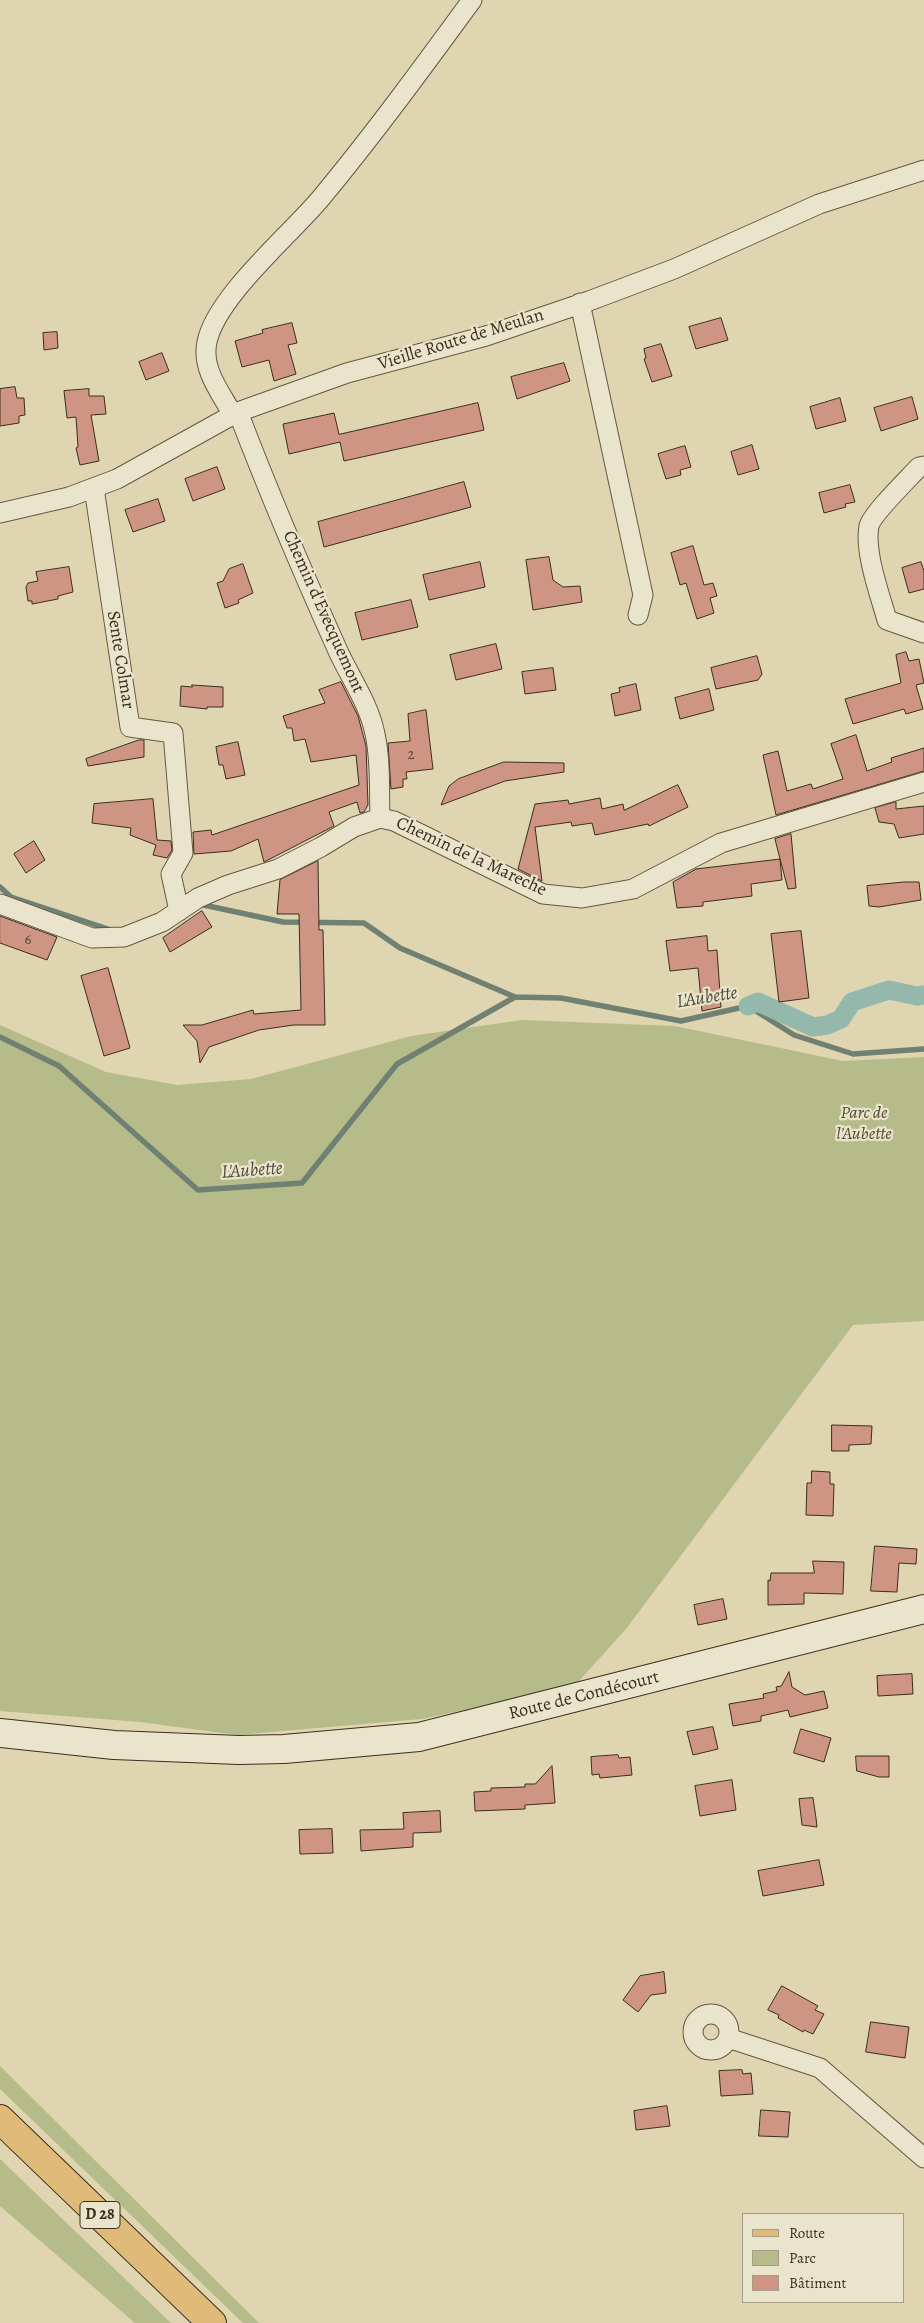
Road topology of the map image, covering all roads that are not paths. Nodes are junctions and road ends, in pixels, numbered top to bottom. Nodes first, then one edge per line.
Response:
1 (472, 0) edge
2 (924, 170) edge
3 (580, 303) junction
4 (236, 414) junction
5 (924, 466) edge
6 (94, 488) junction
7 (0, 513) edge
8 (638, 615) dead end
9 (924, 633) edge
10 (924, 782) edge
11 (380, 818) junction
12 (0, 904) edge
13 (179, 911) junction
14 (924, 1609) edge
15 (0, 1733) edge
16 (728, 2038) dead end
17 (6, 2126) edge
18 (924, 2158) edge
19 (212, 2323) edge

1 - 4 street, Chemin d'Evecquemont
2 - 3 street, Vieille Route de Meulan
3 - 4 street, Vieille Route de Meulan
3 - 8 street
4 - 6 street, Vieille Route de Meulan
4 - 11 street, Chemin d'Evecquemont
5 - 9 street
6 - 7 street, Vieille Route de Meulan
6 - 13 street, Sente Colmar
10 - 11 street, Chemin de la Mareche
11 - 13 street, Chemin de la Mareche
12 - 13 street, Chemin de la Mareche
14 - 15 street, Route de Condécourt
16 - 18 street
17 - 19 main road, D 28

